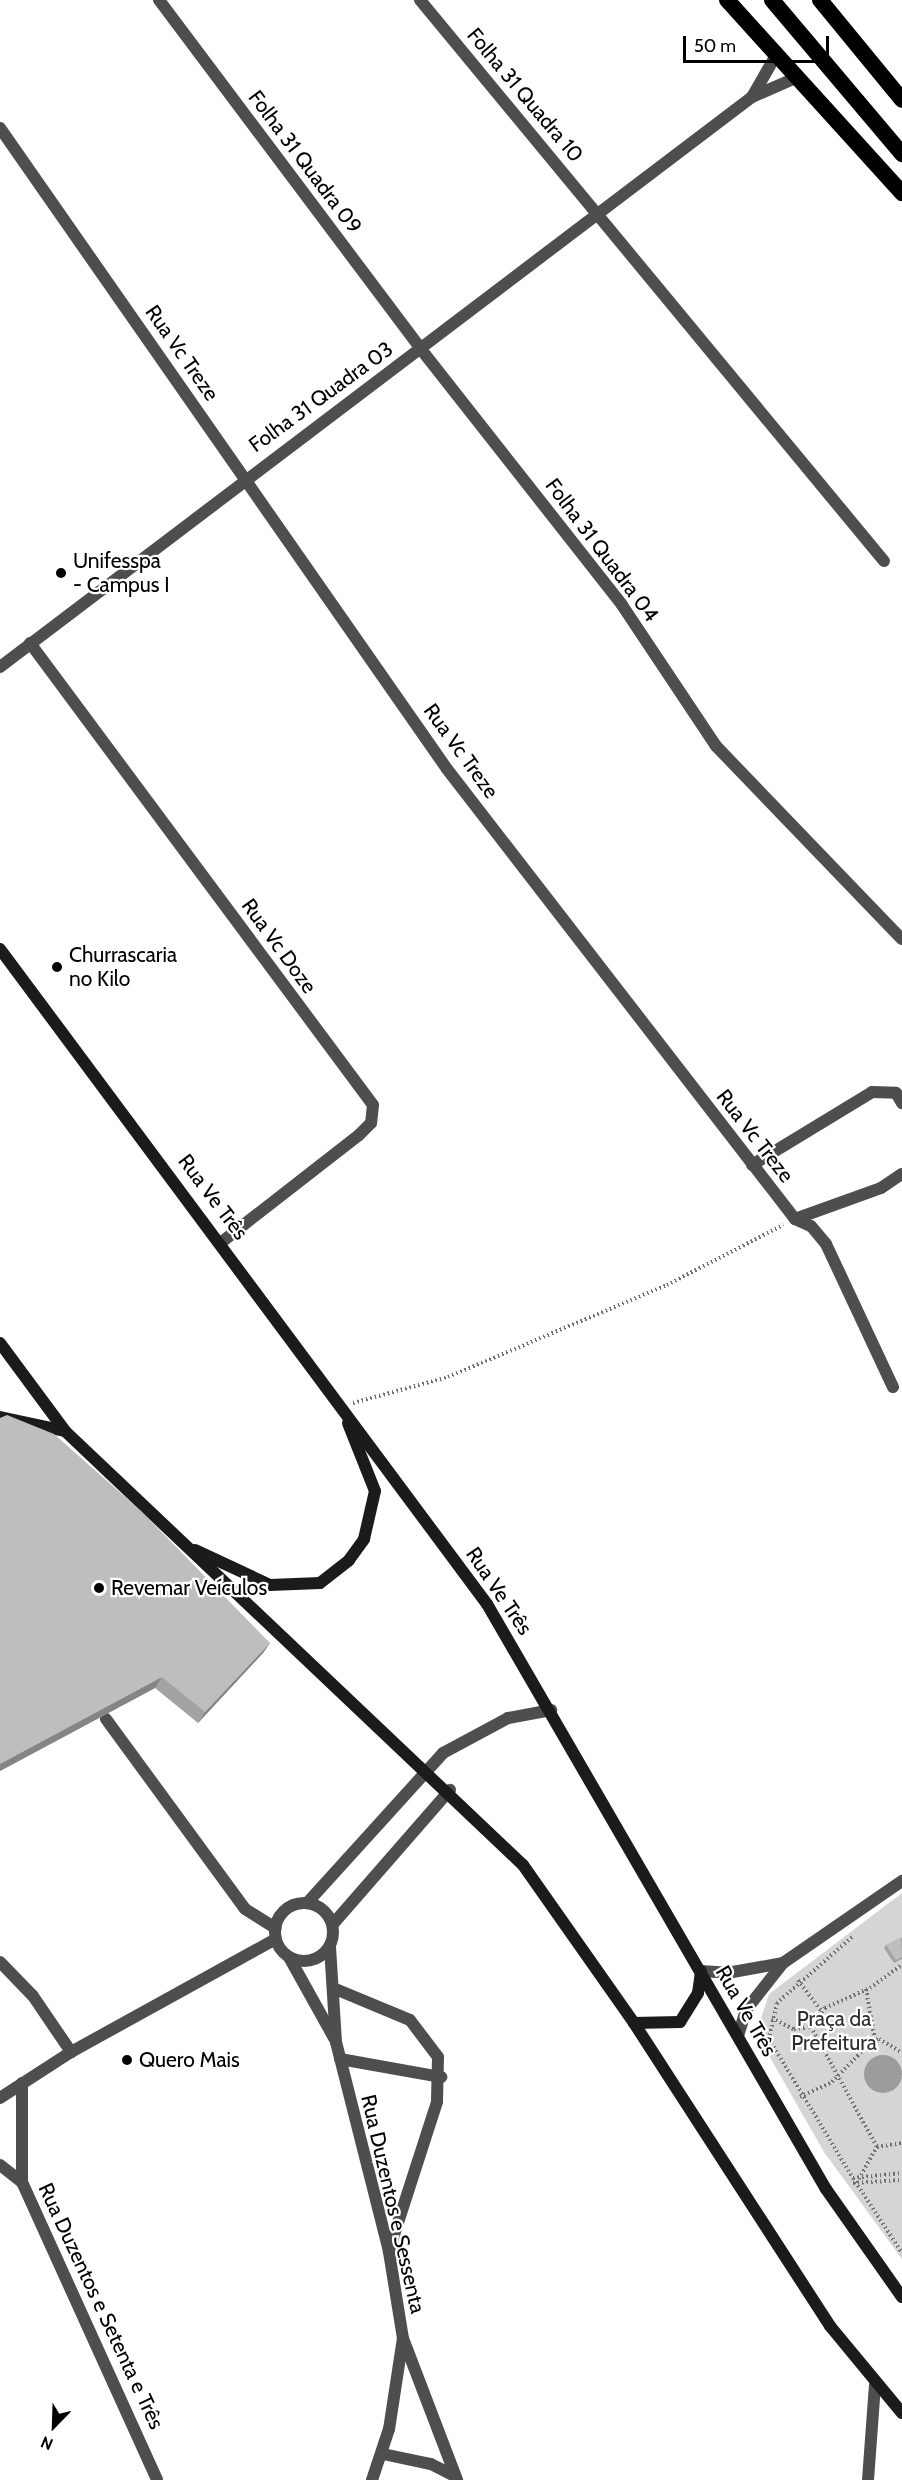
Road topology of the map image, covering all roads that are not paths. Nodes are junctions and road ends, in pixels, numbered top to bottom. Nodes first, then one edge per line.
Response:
1 (159, 0) edge
2 (420, 0) edge
3 (727, 0) edge
4 (772, 0) edge
5 (820, 0) edge
6 (775, 57) junction
7 (793, 79) junction
8 (752, 97) junction
9 (902, 100) edge
10 (0, 129) edge
11 (902, 154) edge
12 (902, 193) edge
13 (600, 214) junction
14 (420, 348) junction
15 (246, 477) junction
16 (884, 561) dead end
17 (30, 642) junction
18 (0, 667) edge
19 (902, 939) edge
20 (0, 949) edge
21 (902, 1103) edge
22 (752, 1165) junction
23 (902, 1174) edge
24 (795, 1219) junction
25 (223, 1241) junction
26 (0, 1343) edge
27 (893, 1387) dead end
28 (342, 1406) junction
29 (0, 1417) edge
30 (65, 1431) junction
31 (186, 1546) junction
32 (551, 1710) junction
33 (106, 1719) edge
34 (423, 1769) junction
35 (450, 1790) junction
36 (902, 1881) edge
37 (308, 1902) junction
38 (333, 1924) junction
39 (275, 1934) junction
40 (330, 1947) junction
41 (290, 1957) junction
42 (0, 1962) edge
43 (783, 1963) junction
44 (701, 1971) junction
45 (333, 1988) junction
46 (634, 2023) junction
47 (738, 2036) junction
48 (336, 2042) junction
49 (71, 2052) junction
50 (340, 2059) junction
51 (441, 2077) junction
52 (22, 2082) junction
53 (0, 2098) edge
54 (0, 2165) edge
55 (22, 2182) junction
56 (389, 2252) junction
57 (902, 2297) edge
58 (403, 2338) junction
59 (875, 2385) junction
60 (902, 2413) edge
61 (383, 2454) junction
62 (456, 2478) edge
63 (157, 2480) edge
64 (372, 2480) edge
65 (868, 2480) edge

1 - 14 street, Folha 31 Quadra 09
2 - 13 street, Folha 31 Quadra 10
3 - 6 highway
4 - 11 highway
5 - 9 highway
6 - 7 highway
6 - 8 street
7 - 8 street
7 - 12 highway
8 - 13 street
10 - 15 street, Rua Vc Treze
13 - 14 street
13 - 16 street
14 - 15 street, Folha 31 Quadra 03
14 - 19 street, Folha 31 Quadra 04
15 - 17 street, Folha 31 Quadra 03
15 - 22 street, Rua Vc Treze
17 - 18 street, Folha 31 Quadra 03
17 - 25 street, Rua Vc Doze
20 - 25 main road, Rua Ve Três
21 - 22 street
22 - 24 street, Rua Vc Treze
23 - 24 street
24 - 27 street, Rua Vc Treze
25 - 28 main road, Rua Ve Três
26 - 30 main road
28 - 31 main road
28 - 32 main road, Rua Ve Três
29 - 30 main road
30 - 31 main road
31 - 34 main road
32 - 34 street
32 - 44 main road, Rua Ve Três
33 - 39 street
34 - 35 main road
34 - 37 street
35 - 38 street
35 - 46 main road
36 - 43 street
37 - 38 street
37 - 39 street
38 - 40 street
39 - 41 street
39 - 49 street
40 - 41 street
40 - 45 street, Rua Duzentos e Sessenta
41 - 48 street, Rua Duzentos e Sessenta
42 - 49 street
43 - 44 street
43 - 47 street
44 - 46 main road
44 - 47 main road, Rua Ve Três
45 - 48 street, Rua Duzentos e Sessenta
45 - 51 street
46 - 59 main road
47 - 57 main road, Rua Ve Três
48 - 50 street, Rua Duzentos e Sessenta
49 - 52 street
50 - 51 street
50 - 56 street, Rua Duzentos e Sessenta
51 - 56 street
52 - 53 street
52 - 55 street, Rua Duzentos e Setenta e Três
54 - 55 street, Rua Duzentos e Setenta e Três
55 - 63 street, Rua Duzentos e Setenta e Três
56 - 58 street, Rua Duzentos e Sessenta
58 - 61 street, Rua Duzentos e Sessenta
58 - 62 street
59 - 60 main road
59 - 65 street
61 - 62 street
61 - 64 street, Rua Duzentos e Sessenta

